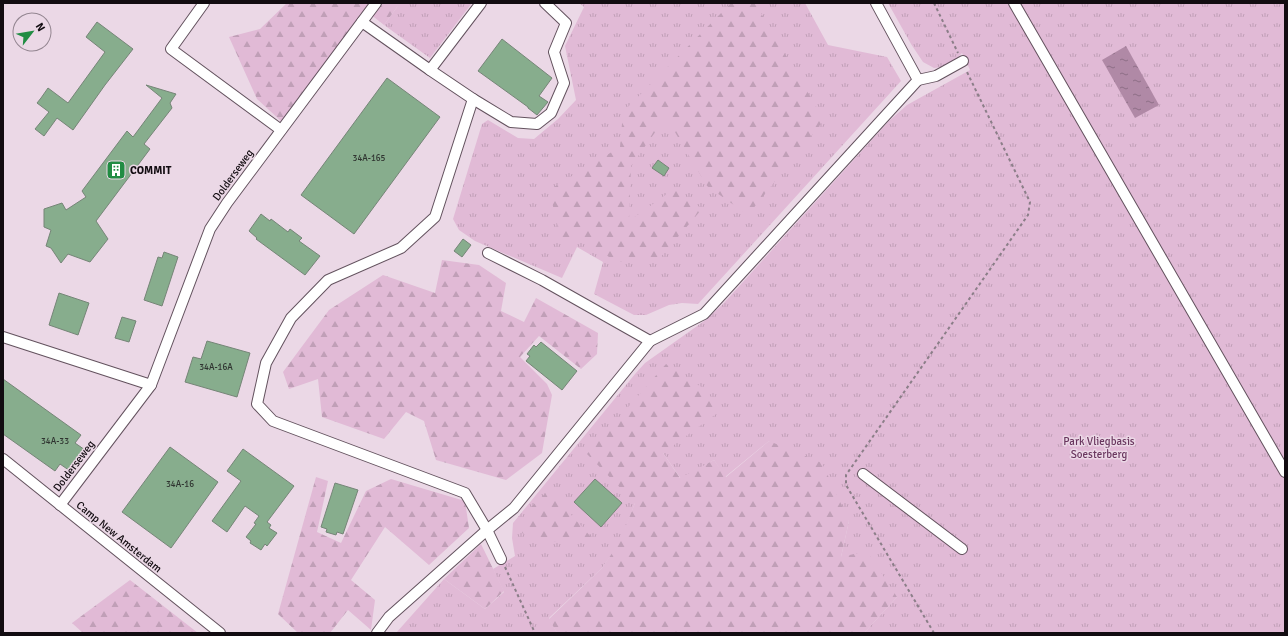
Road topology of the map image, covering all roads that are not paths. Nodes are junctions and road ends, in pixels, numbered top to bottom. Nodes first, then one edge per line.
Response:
1 (204, 3) edge
2 (376, 3) edge
3 (480, 3) edge
4 (545, 3) edge
5 (876, 3) edge
6 (1014, 3) edge
7 (362, 22) junction
8 (962, 62) road end
9 (430, 70) junction
10 (918, 80) junction
11 (473, 99) junction
12 (281, 130) junction
13 (488, 253) dead end
14 (3, 337) edge
15 (650, 341) junction
16 (151, 385) junction
17 (3, 458) edge
18 (1285, 472) edge
19 (863, 474) dead end
20 (60, 505) junction
21 (487, 530) junction
22 (962, 549) dead end
23 (501, 559) road end
24 (220, 633) edge
25 (377, 633) edge

1 - 12 lane
2 - 7 lane, Dolderseweg
3 - 9 lane
4 - 11 lane
5 - 10 lane
6 - 18 lane
7 - 9 lane
7 - 12 lane, Dolderseweg
8 - 10 lane
9 - 11 lane
10 - 15 lane
11 - 21 lane
12 - 16 lane, Dolderseweg
13 - 15 lane
14 - 16 lane
15 - 21 lane
16 - 20 lane, Dolderseweg
17 - 20 lane, Camp New Amsterdam
19 - 22 lane
20 - 24 lane, Camp New Amsterdam
21 - 23 lane
21 - 25 lane

